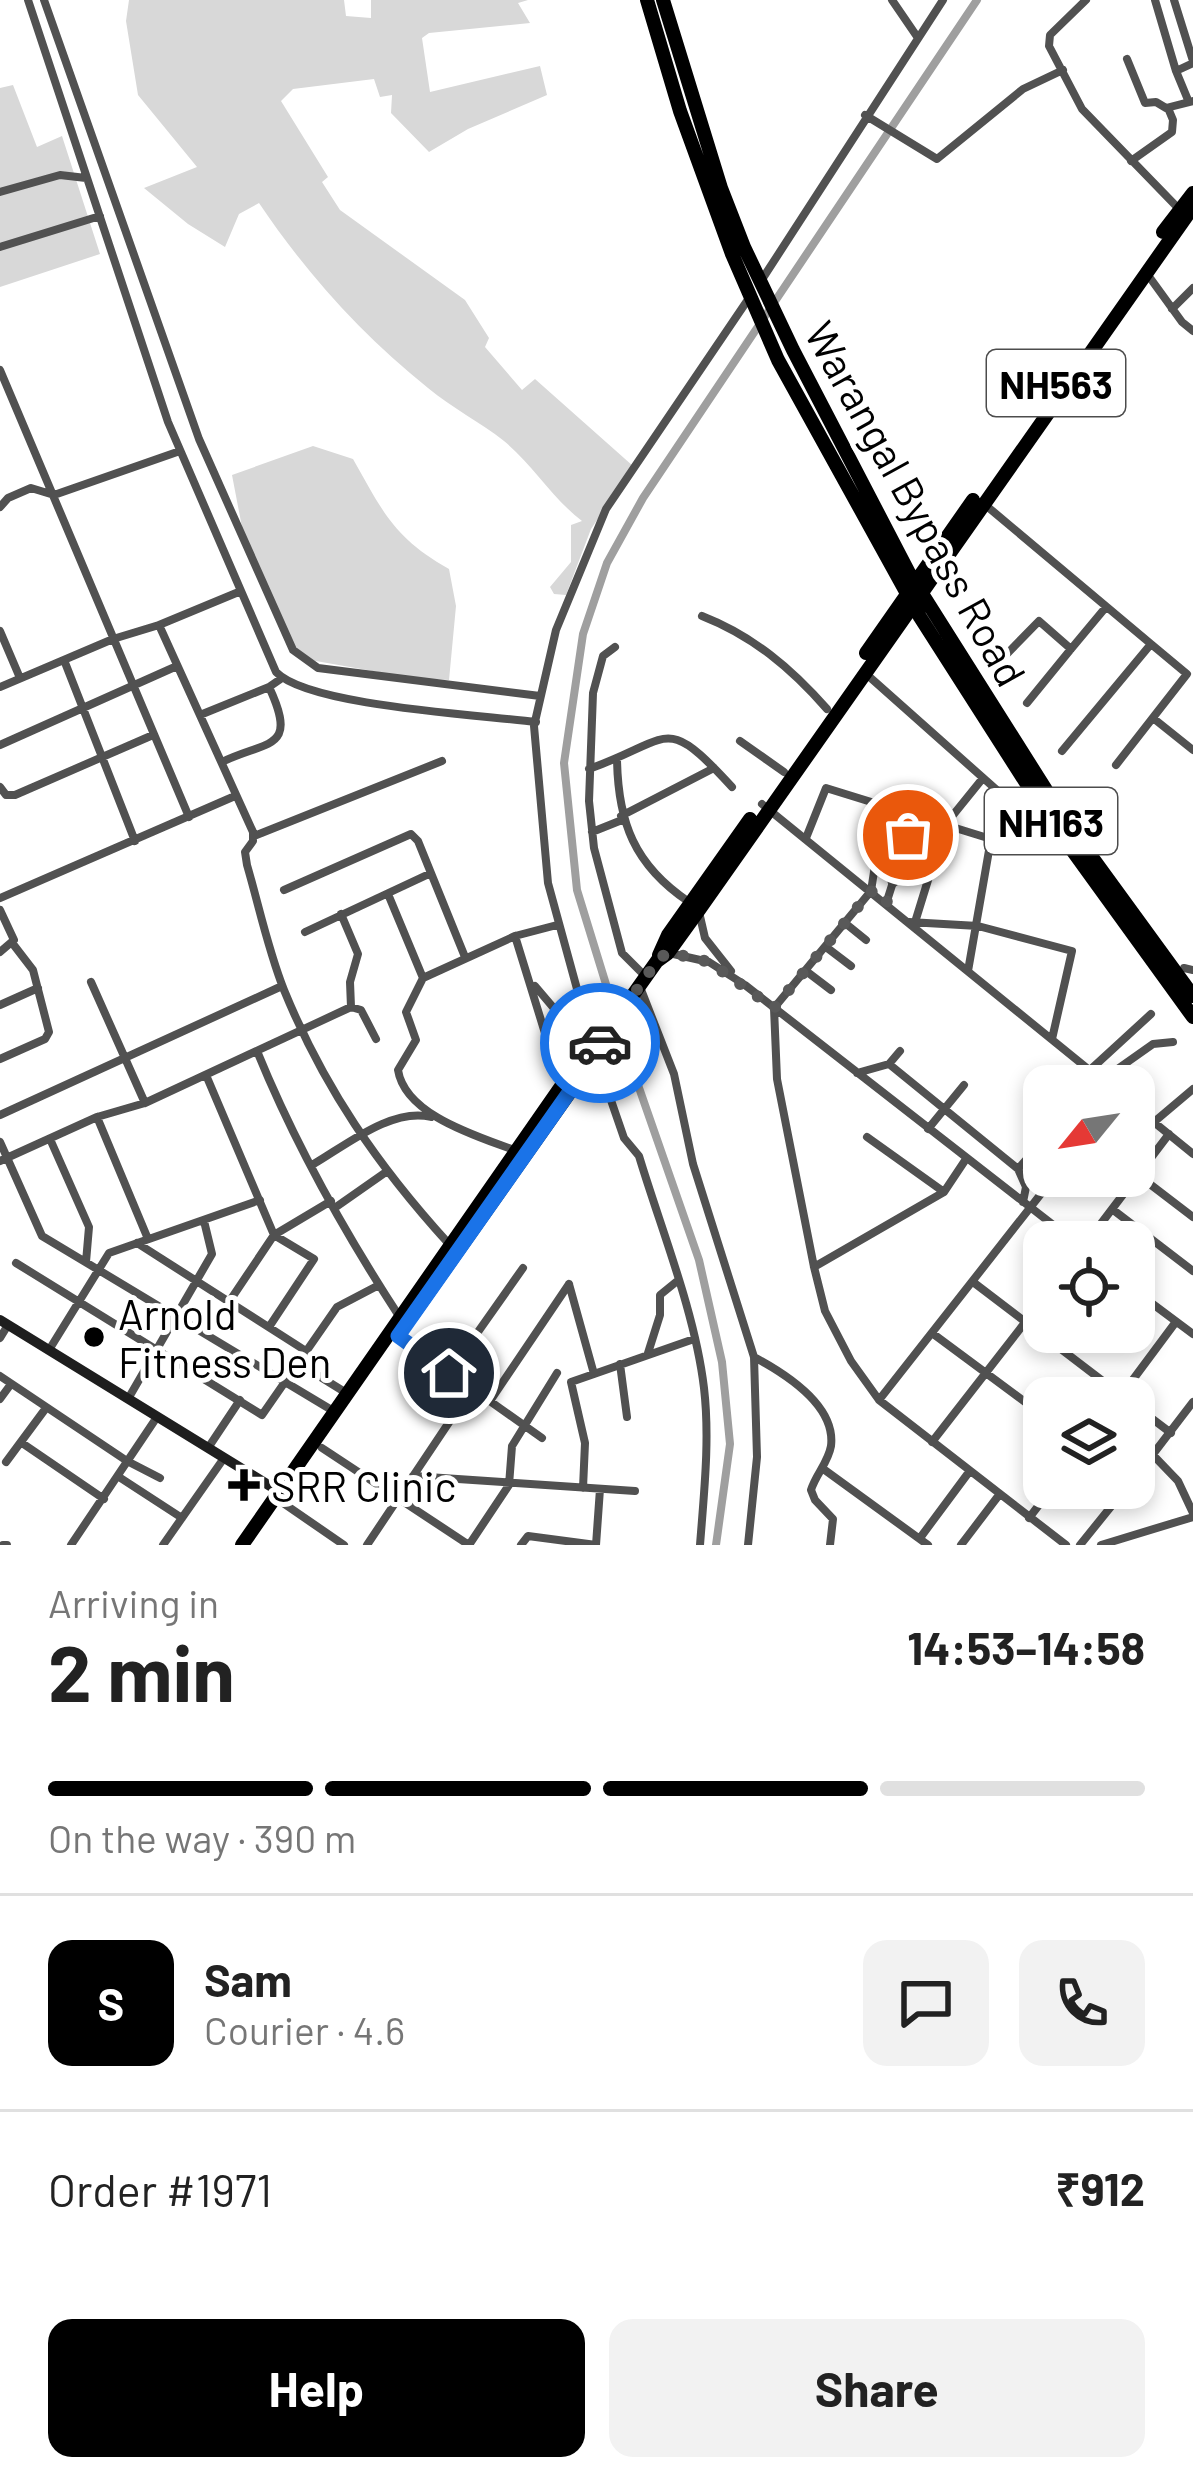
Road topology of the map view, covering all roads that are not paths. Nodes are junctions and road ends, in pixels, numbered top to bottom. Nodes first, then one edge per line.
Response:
1 (28, 0) edge
2 (44, 0) edge
3 (647, 0) edge
4 (663, 0) edge
5 (892, 0) edge
6 (943, 0) edge
7 (1086, 0) edge
8 (1155, 0) edge
9 (1174, 0) edge
10 (1178, 13) junction
11 (1160, 15) junction
12 (917, 38) junction
13 (1126, 59) dead end
14 (1193, 62) edge
15 (1063, 70) junction
16 (1176, 71) junction
17 (1191, 101) edge
18 (1168, 108) junction
19 (865, 115) junction
20 (1131, 161) junction
21 (87, 178) junction
22 (0, 192) edge
23 (1193, 193) edge
24 (1186, 208) edge
25 (100, 216) junction
26 (0, 247) edge
27 (738, 251) junction
28 (1145, 271) junction
29 (1193, 288) edge
30 (1172, 309) junction
31 (1190, 325) edge
32 (0, 370) edge
33 (180, 451) junction
34 (54, 495) junction
35 (979, 500) junction
36 (0, 507) edge
37 (902, 574) junction
38 (241, 591) junction
39 (1106, 607) junction
40 (925, 614) junction
41 (702, 616) dead end
42 (159, 626) junction
43 (0, 631) edge
44 (113, 639) junction
45 (1150, 644) junction
46 (615, 646) dead end
47 (1071, 649) junction
48 (64, 660) junction
49 (1000, 661) dead end
50 (177, 666) junction
51 (863, 671) junction
52 (20, 678) junction
53 (282, 678) junction
54 (134, 686) junction
55 (0, 687) edge
56 (269, 687) junction
57 (540, 696) junction
58 (1028, 703) dead end
59 (83, 709) junction
60 (826, 709) junction
61 (200, 715) junction
62 (1153, 718) junction
63 (536, 722) junction
64 (153, 735) junction
65 (740, 741) dead end
66 (0, 746) edge
67 (1193, 750) edge
68 (1062, 751) dead end
69 (100, 758) junction
70 (617, 759) junction
71 (442, 760) dead end
72 (222, 762) junction
73 (1115, 765) dead end
74 (714, 768) junction
75 (589, 769) junction
76 (784, 772) junction
77 (983, 778) junction
78 (0, 787) edge
79 (732, 787) dead end
80 (236, 796) junction
81 (765, 806) junction
82 (189, 817) junction
83 (622, 818) junction
84 (946, 825) junction
85 (592, 832) junction
86 (908, 835) dead end
87 (254, 836) junction
88 (806, 838) junction
89 (991, 839) junction
90 (134, 841) junction
91 (876, 860) dead end
92 (429, 874) junction
93 (284, 890) dead end
94 (871, 891) junction
95 (388, 894) junction
96 (0, 898) edge
97 (886, 904) junction
98 (694, 906) junction
99 (0, 910) edge
100 (341, 914) junction
101 (912, 921) junction
102 (845, 923) junction
103 (557, 925) junction
104 (978, 926) junction
105 (305, 932) dead end
106 (515, 937) junction
107 (866, 940) dead end
108 (13, 944) junction
109 (826, 947) junction
110 (0, 952) edge
111 (465, 957) junction
112 (662, 957) junction
113 (851, 966) dead end
114 (968, 970) junction
115 (806, 971) junction
116 (423, 978) junction
117 (529, 980) junction
118 (91, 982) dead end
119 (745, 985) junction
120 (282, 986) junction
121 (639, 986) junction
122 (38, 988) junction
123 (831, 990) dead end
124 (1193, 996) edge
125 (0, 1005) edge
126 (351, 1007) junction
127 (774, 1008) junction
128 (1151, 1014) dead end
129 (1193, 1017) edge
130 (303, 1031) junction
131 (376, 1039) dead end
132 (1052, 1039) junction
133 (1173, 1042) dead end
134 (594, 1050) junction
135 (256, 1051) junction
136 (900, 1051) dead end
137 (122, 1058) junction
138 (0, 1059) edge
139 (889, 1064) junction
140 (1084, 1065) edge
141 (1095, 1065) edge
142 (1128, 1065) edge
143 (857, 1073) junction
144 (206, 1075) junction
145 (571, 1081) junction
146 (964, 1085) dead end
147 (1193, 1089) edge
148 (145, 1103) junction
149 (944, 1110) junction
150 (0, 1115) edge
151 (98, 1118) junction
152 (438, 1119) junction
153 (1155, 1121) edge
154 (1155, 1123) edge
155 (928, 1129) junction
156 (1169, 1134) junction
157 (362, 1136) junction
158 (868, 1137) dead end
159 (50, 1139) junction
160 (0, 1142) edge
161 (516, 1151) junction
162 (1155, 1153) edge
163 (1193, 1154) edge
164 (967, 1159) junction
165 (4, 1160) edge
166 (1023, 1163) edge
167 (312, 1165) junction
168 (1018, 1169) junction
169 (386, 1172) junction
170 (1155, 1188) edge
171 (944, 1192) junction
172 (1035, 1197) edge
173 (1121, 1197) edge
174 (260, 1200) junction
175 (334, 1204) junction
176 (1027, 1205) junction
177 (1112, 1209) junction
178 (1193, 1216) edge
179 (203, 1220) junction
180 (1048, 1221) edge
181 (1103, 1221) edge
182 (274, 1234) junction
183 (148, 1239) junction
184 (137, 1243) junction
185 (450, 1245) junction
186 (86, 1262) junction
187 (16, 1263) dead end
188 (523, 1268) dead end
189 (814, 1268) junction
190 (98, 1270) junction
191 (1193, 1271) edge
192 (197, 1281) junction
193 (677, 1282) junction
194 (973, 1282) junction
195 (379, 1285) junction
196 (79, 1302) junction
197 (229, 1302) junction
198 (1155, 1307) edge
199 (176, 1317) junction
200 (400, 1317) junction
201 (1023, 1320) edge
202 (4, 1322) edge
203 (1174, 1323) junction
204 (1023, 1325) edge
205 (269, 1327) junction
206 (932, 1333) junction
207 (1193, 1334) edge
208 (398, 1336) junction
209 (0, 1338) edge
210 (694, 1339) junction
211 (158, 1349) junction
212 (49, 1350) junction
213 (306, 1351) junction
214 (1065, 1353) edge
215 (647, 1354) junction
216 (754, 1357) junction
217 (298, 1363) junction
218 (620, 1364) junction
219 (449, 1373) junction
220 (557, 1373) dead end
221 (986, 1373) junction
222 (594, 1374) junction
223 (0, 1376) edge
224 (1096, 1377) edge
225 (1136, 1377) edge
226 (284, 1382) junction
227 (10, 1384) junction
228 (472, 1388) junction
229 (348, 1394) junction
230 (0, 1399) edge
231 (128, 1399) junction
232 (240, 1400) junction
233 (879, 1400) junction
234 (1023, 1400) edge
235 (490, 1401) junction
236 (1193, 1402) edge
237 (46, 1408) junction
238 (336, 1412) junction
239 (157, 1417) junction
240 (627, 1417) dead end
241 (1155, 1421) edge
242 (526, 1427) junction
243 (1171, 1433) junction
244 (542, 1438) dead end
245 (932, 1442) junction
246 (22, 1443) junction
247 (208, 1448) junction
248 (322, 1448) junction
249 (1155, 1453) edge
250 (1155, 1457) edge
251 (224, 1458) junction
252 (127, 1461) junction
253 (6, 1462) dead end
254 (822, 1468) junction
255 (969, 1472) junction
256 (413, 1476) junction
257 (119, 1478) junction
258 (160, 1478) dead end
259 (509, 1485) junction
260 (583, 1488) junction
261 (601, 1489) junction
262 (635, 1491) dead end
263 (999, 1495) junction
264 (284, 1497) junction
265 (104, 1499) junction
266 (398, 1499) junction
267 (1036, 1509) edge
268 (1109, 1509) edge
269 (1193, 1515) edge
270 (182, 1518) junction
271 (1029, 1518) junction
272 (318, 1526) junction
273 (924, 1542) edge
274 (569, 1543) edge
275 (71, 1545) edge
276 (163, 1545) edge
277 (242, 1545) edge
278 (254, 1545) edge
279 (330, 1545) edge
280 (344, 1545) edge
281 (367, 1545) edge
282 (469, 1545) edge
283 (521, 1545) edge
284 (700, 1545) edge
285 (748, 1545) edge
286 (830, 1545) edge
287 (961, 1545) edge
288 (1066, 1545) edge
289 (1080, 1545) edge
290 (1102, 1545) edge

1 - 21 street
2 - 57 street
3 - 27 highway, NH163
4 - 27 highway, Warangal Bypass Road / NH163
5 - 12 street
6 - 12 street
7 - 15 street
8 - 11 street
9 - 10 street
10 - 11 street
10 - 14 street
11 - 16 street
12 - 19 street
13 - 18 street
14 - 16 street
15 - 19 street
15 - 20 street
16 - 17 street
17 - 18 street
18 - 20 street
19 - 57 street
20 - 24 street
21 - 22 street
21 - 25 street
23 - 24 highway, NH563
24 - 28 highway, NH563
24 - 35 highway, NH563
25 - 26 street
25 - 33 street
27 - 37 highway, Warangal Bypass Road / NH163
27 - 37 highway, Warangal Bypass Road / NH163
28 - 30 street
28 - 35 highway, NH563
29 - 30 street
30 - 31 street
32 - 34 street
33 - 34 street
33 - 38 street
34 - 36 street
34 - 44 street
35 - 39 street
35 - 51 highway, NH563
35 - 60 highway, NH563
37 - 40 highway, Warangal Bypass Road / NH163
38 - 42 street
38 - 53 street
39 - 45 street
39 - 47 street
40 - 124 highway, Warangal Bypass Road / NH163
40 - 129 highway, Warangal Bypass Road / NH163
41 - 60 street
42 - 44 street
42 - 50 street
43 - 52 street
44 - 48 street
44 - 54 street
45 - 62 street
45 - 68 street
46 - 75 street
47 - 49 street
47 - 58 street
48 - 52 street
48 - 59 street
50 - 54 street
50 - 61 street
51 - 77 street
51 - 81 highway, NH563
52 - 55 street
53 - 56 street
53 - 63 street
54 - 59 street
54 - 64 street
56 - 61 street
56 - 72 street
57 - 63 street
59 - 66 street
59 - 69 street
60 - 76 highway, NH563
61 - 72 street
62 - 67 street
62 - 73 street
63 - 103 street
64 - 69 street
64 - 82 street
65 - 76 street
69 - 78 street
69 - 90 street
70 - 74 street
70 - 75 street
70 - 83 street
71 - 87 street
72 - 80 street
74 - 79 street
74 - 83 street
75 - 85 street
76 - 81 highway, NH563
77 - 84 street
77 - 89 street
80 - 82 street
80 - 87 street
81 - 88 street
81 - 98 highway, NH563
82 - 90 street
83 - 85 street
83 - 98 street
84 - 88 street
84 - 89 street
84 - 101 street
85 - 121 street
86 - 97 street
87 - 120 street
88 - 94 street
89 - 104 street
90 - 96 street
91 - 94 street
92 - 93 street
92 - 95 street
92 - 111 street
94 - 97 street
94 - 102 street
95 - 100 street
95 - 116 street
97 - 101 street
98 - 112 highway, NH563
98 - 119 street
99 - 108 street
100 - 105 street
100 - 126 street
101 - 104 street
101 - 114 street
102 - 107 street
102 - 109 street
103 - 106 street
103 - 134 street
104 - 114 street
104 - 132 street
106 - 111 street
106 - 117 street
108 - 110 street
108 - 122 street
109 - 113 street
109 - 115 street
111 - 116 street
112 - 119 street
112 - 121 highway, NH563
114 - 132 street
115 - 123 street
115 - 127 street
116 - 152 street
117 - 134 street
117 - 145 street
118 - 137 street
119 - 127 street
120 - 130 street
120 - 137 street
121 - 134 highway, NH563
121 - 216 street
122 - 125 street
122 - 138 street
126 - 130 street
126 - 131 street
127 - 143 street
127 - 189 street
128 - 141 street
130 - 135 street
130 - 157 street
132 - 140 street
133 - 142 street
134 - 145 highway, NH563
134 - 193 street
135 - 144 street
135 - 167 street
136 - 139 street
137 - 148 street
137 - 150 street
139 - 143 street
139 - 149 street
143 - 155 street
144 - 148 street
144 - 174 street
145 - 161 highway, NH563
145 - 208 highway, NH563
146 - 149 street
147 - 153 street
148 - 151 street
149 - 155 street
149 - 168 street
151 - 159 street
151 - 183 street
152 - 157 street
152 - 161 street
154 - 156 street
155 - 164 street
156 - 162 street
156 - 163 street
157 - 167 street
157 - 169 street
158 - 171 street
159 - 165 street
159 - 186 street
160 - 165 street
161 - 185 highway, NH563
164 - 171 street
164 - 176 street
165 - 186 street
166 - 168 street
167 - 175 street
168 - 176 street
169 - 175 street
169 - 185 street
170 - 178 street
171 - 189 street
172 - 176 street
173 - 177 street
174 - 179 street
174 - 182 street
175 - 182 street
175 - 195 street
176 - 180 street
176 - 194 street
177 - 181 street
177 - 191 street
179 - 183 street
179 - 192 street
182 - 197 street
182 - 205 street
183 - 184 street
184 - 190 street
184 - 192 street
185 - 200 highway, NH563
186 - 190 street
187 - 196 street
188 - 219 street
189 - 233 street
190 - 196 street
190 - 199 street
192 - 197 street
192 - 199 street
193 - 210 street
193 - 215 street
194 - 201 street
194 - 206 street
195 - 200 street
195 - 213 street
196 - 211 street
196 - 212 street
197 - 205 street
198 - 203 street
199 - 211 street
199 - 226 street
200 - 229 highway, NH563
202 - 209 street
202 - 212 street
203 - 207 street
203 - 225 street
204 - 221 street
205 - 213 street
206 - 221 street
206 - 233 street
208 - 219 street
208 - 248 highway, NH563
210 - 215 street
210 - 284 street
211 - 231 street
211 - 232 street
212 - 231 street
213 - 217 street
214 - 224 street
215 - 218 street
216 - 254 street
216 - 285 street
217 - 226 street
217 - 229 street
218 - 222 street
218 - 240 street
219 - 228 street
220 - 242 street
221 - 234 street
221 - 245 street
222 - 235 street
222 - 260 street
223 - 227 street
226 - 232 street
226 - 238 street
227 - 230 street
227 - 237 street
228 - 235 street
228 - 256 street
229 - 238 highway, NH563
231 - 239 street
232 - 247 street
233 - 245 street
235 - 242 street
236 - 243 street
237 - 246 street
237 - 252 street
238 - 264 highway, NH563
239 - 247 street
239 - 252 street
241 - 243 street
242 - 244 street
242 - 259 street
243 - 249 street
245 - 255 street
246 - 253 street
246 - 265 street
247 - 251 street
248 - 264 highway, NH563
248 - 266 street
250 - 269 street
251 - 264 street
251 - 270 street
252 - 257 street
252 - 258 street
254 - 273 street
254 - 286 street
255 - 263 street
255 - 273 street
256 - 259 street
256 - 266 street
257 - 265 street
257 - 270 street
259 - 260 street
259 - 282 street
260 - 261 street
261 - 262 street
261 - 274 street
263 - 271 street
263 - 287 street
264 - 272 street
264 - 277 highway, NH563
264 - 278 highway, NH563
265 - 275 street
266 - 281 street
266 - 282 street
267 - 271 street
268 - 289 street
269 - 290 street
270 - 276 street
271 - 288 street
272 - 279 street
272 - 280 street
274 - 283 street

